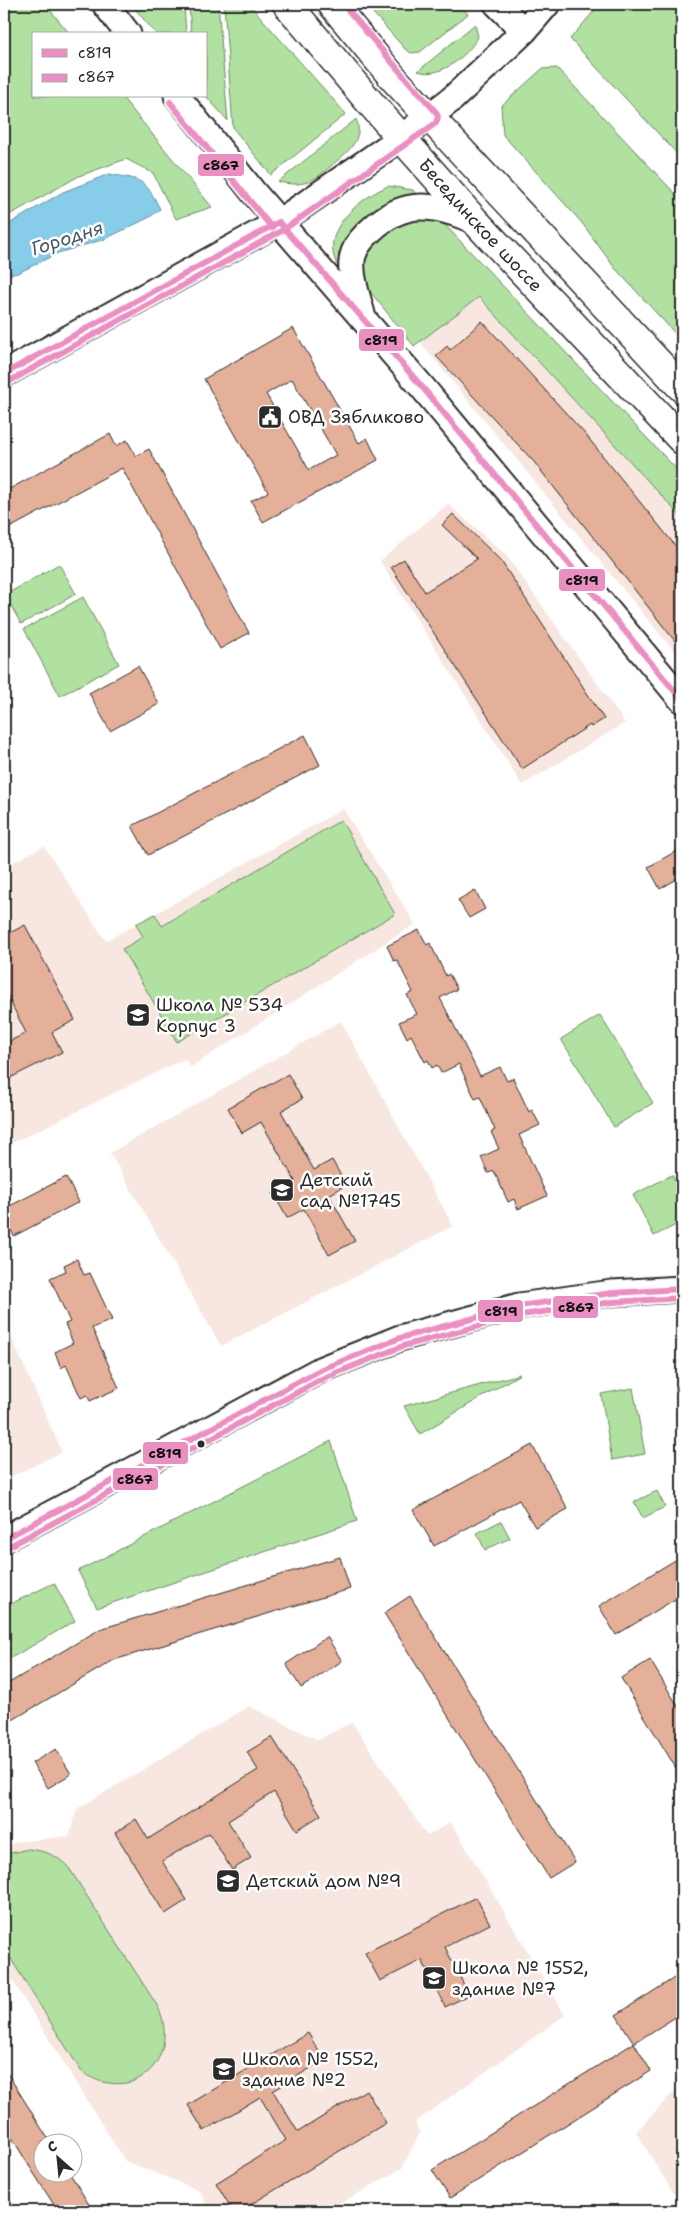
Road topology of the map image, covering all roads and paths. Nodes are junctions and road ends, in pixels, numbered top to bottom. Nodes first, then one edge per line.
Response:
1 (105, 4) edge
2 (287, 4) edge
3 (497, 4) edge
4 (547, 4) edge
5 (340, 9) edge
6 (524, 31) junction
7 (126, 32) edge
8 (179, 98) edge
9 (429, 117) junction
10 (401, 138) junction
11 (475, 221) junction
12 (279, 222) junction
13 (364, 319) junction
14 (4, 374) edge
15 (682, 388) edge
16 (682, 440) edge
17 (682, 700) edge
18 (682, 1288) edge
19 (4, 1538) edge

1 - 7 street
2 - 10 main road, Бесединское шоссе
3 - 6 street
4 - 6 street
5 - 9 main road, Бесединское шоссе
6 - 9 street
8 - 12 street
9 - 10 street
9 - 15 main road, Бесединское шоссе
10 - 11 main road, Бесединское шоссе
10 - 12 street
11 - 13 street
11 - 16 main road, Бесединское шоссе
12 - 13 street
12 - 14 street
13 - 17 street
18 - 19 street

